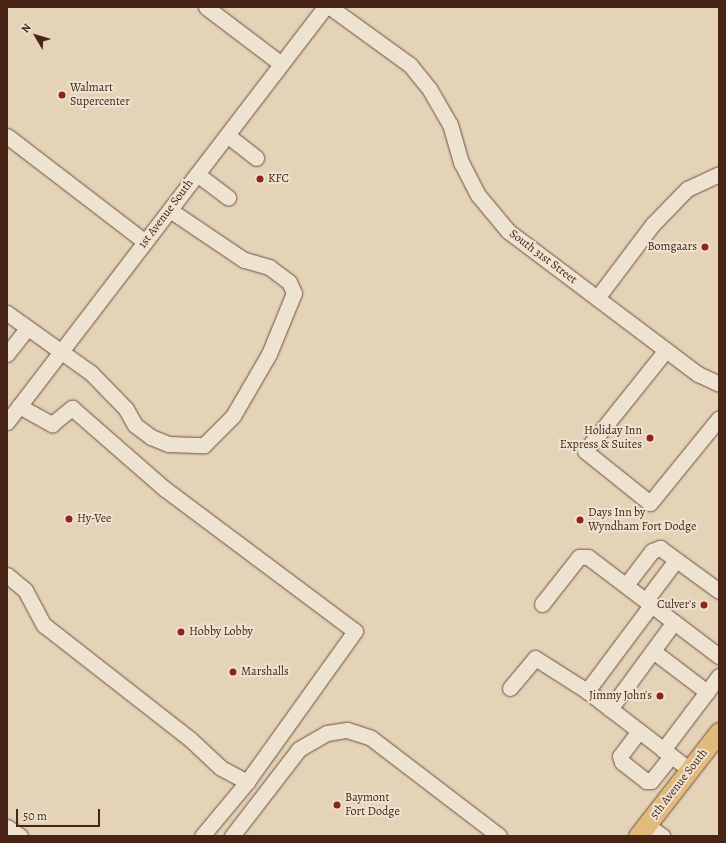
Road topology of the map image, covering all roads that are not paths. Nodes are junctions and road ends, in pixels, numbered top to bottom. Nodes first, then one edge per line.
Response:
1 (206, 7) edge
2 (325, 7) edge
3 (330, 7) edge
4 (281, 64) junction
5 (227, 135) junction
6 (7, 136) edge
7 (256, 158) dead end
8 (197, 174) junction
9 (719, 174) edge
10 (228, 197) dead end
11 (170, 210) junction
12 (145, 242) junction
13 (597, 298) junction
14 (7, 313) edge
15 (27, 328) junction
16 (666, 350) junction
17 (60, 353) junction
18 (7, 354) edge
19 (719, 384) edge
20 (19, 406) junction
21 (719, 418) edge
22 (7, 422) edge
23 (676, 560) junction
24 (7, 575) edge
25 (626, 585) junction
26 (719, 591) edge
27 (649, 602) junction
28 (542, 604) dead end
29 (674, 622) junction
30 (653, 651) junction
31 (719, 656) edge
32 (719, 676) edge
33 (510, 688) dead end
34 (587, 692) junction
35 (707, 692) junction
36 (610, 709) junction
37 (639, 731) junction
38 (719, 732) edge
39 (667, 753) junction
40 (690, 770) junction
41 (246, 782) junction
42 (7, 827) edge
43 (649, 832) edge
44 (20, 836) edge
45 (202, 836) edge
46 (232, 836) edge
47 (499, 836) edge

1 - 4 street
2 - 4 street, 1st Avenue South
3 - 13 street, South 31st Street
4 - 5 street, 1st Avenue South
5 - 7 street
5 - 8 street, 1st Avenue South
6 - 12 street
8 - 10 street
8 - 11 street, 1st Avenue South
9 - 13 street
11 - 12 street, 1st Avenue South
11 - 17 street
12 - 17 street, 1st Avenue South
13 - 16 street, South 31st Street
14 - 15 street
15 - 17 street
15 - 18 street
16 - 19 street, South 31st Street
16 - 21 street
17 - 20 street, 1st Avenue South
20 - 22 street, 1st Avenue South
20 - 41 street
23 - 25 street
23 - 26 street
23 - 27 street
24 - 41 street
25 - 27 street
25 - 28 street
27 - 29 street
27 - 34 street
29 - 30 street
29 - 31 street
30 - 35 street
30 - 36 street
32 - 35 street
33 - 34 street
34 - 36 street
35 - 39 street
36 - 37 street
37 - 39 street
37 - 39 street
38 - 40 main road, 5th Avenue South
39 - 40 street
40 - 43 main road, 5th Avenue South
41 - 45 street
42 - 44 street
46 - 47 street

